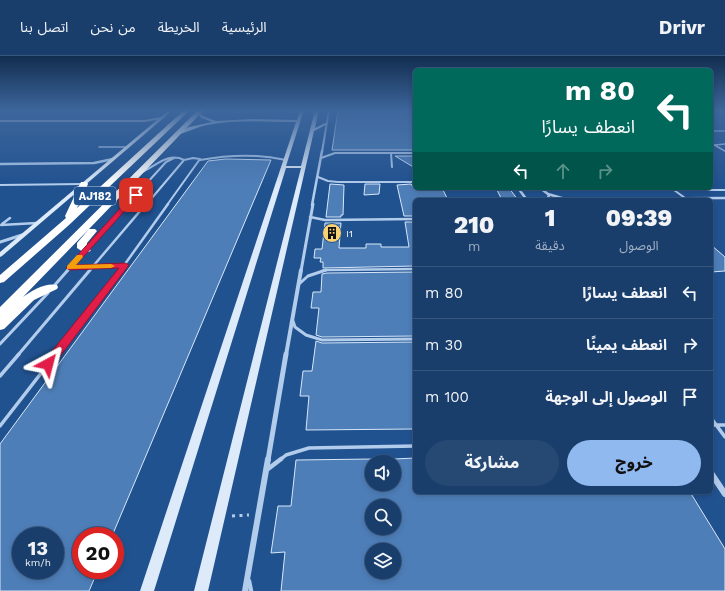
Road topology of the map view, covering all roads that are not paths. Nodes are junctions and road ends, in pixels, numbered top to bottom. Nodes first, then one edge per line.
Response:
1 (143, 135) edge
2 (160, 135) edge
3 (177, 135) edge
4 (294, 135) edge
5 (312, 135) edge
6 (324, 135) edge
7 (714, 144) joint
8 (725, 144) edge
9 (99, 147) dead end
10 (128, 147) junction
11 (725, 151) edge
12 (391, 153) junction
13 (413, 153) edge
14 (174, 158) junction
15 (321, 158) junction
16 (114, 159) junction
17 (184, 160) junction
18 (200, 160) junction
19 (94, 163) junction
20 (0, 164) edge
21 (285, 164) junction
22 (304, 167) junction
23 (392, 167) dead end
24 (103, 168) junction
25 (141, 173) junction
26 (318, 177) junction
27 (413, 182) edge
28 (84, 184) junction
29 (0, 185) edge
30 (543, 190) edge
31 (674, 190) edge
32 (713, 190) edge
33 (725, 190) edge
34 (549, 195) junction
35 (546, 198) edge
36 (564, 198) edge
37 (685, 198) joint
38 (725, 198) edge
39 (102, 211) junction
40 (310, 217) junction
41 (10, 218) dead end
42 (413, 219) edge
43 (66, 222) junction
44 (38, 223) junction
45 (0, 225) edge
46 (25, 234) junction
47 (0, 242) edge
48 (0, 249) edge
49 (86, 250) junction
50 (0, 255) edge
51 (125, 265) junction
52 (94, 267) junction
53 (70, 268) junction
54 (413, 269) edge
55 (0, 280) edge
56 (299, 284) junction
57 (53, 287) junction
58 (0, 314) edge
59 (292, 321) junction
60 (0, 326) edge
61 (413, 339) edge
62 (0, 344) edge
63 (0, 376) edge
64 (713, 421) edge
65 (716, 425) junction
66 (725, 425) edge
67 (0, 426) edge
68 (725, 436) edge
69 (413, 446) edge
70 (266, 470) junction
71 (713, 476) edge
72 (725, 494) edge
73 (248, 575) junction
74 (147, 591) edge
75 (201, 591) edge
76 (245, 591) edge
77 (251, 591) edge

1 - 10 street
2 - 43 highway, AJ182
3 - 25 highway, AJ182
4 - 21 street
5 - 22 street
6 - 15 street
7 - 8 lane
7 - 11 lane
9 - 10 lane
10 - 16 street
12 - 13 lane
12 - 15 lane
12 - 23 lane
14 - 17 lane
14 - 25 lane
14 - 49 lane
15 - 26 street
16 - 19 street
16 - 24 street
17 - 18 lane
17 - 52 lane
18 - 21 lane
18 - 51 lane
19 - 20 street
19 - 24 street
21 - 22 street
21 - 74 street
22 - 75 street
24 - 28 street
25 - 39 highway, AJ182
26 - 27 lane
26 - 40 street
28 - 29 lane
28 - 43 highway
28 - 44 street
30 - 34 street
31 - 37 lane
32 - 33 lane
34 - 35 street
34 - 36 street
37 - 38 street
39 - 49 highway
39 - 58 highway, AJ182
40 - 42 lane
40 - 56 street
41 - 45 lane
43 - 55 highway, AJ182
44 - 45 lane
44 - 46 street
46 - 47 street
46 - 50 street
48 - 50 street
49 - 53 lane
51 - 52 lane
51 - 67 lane
52 - 53 lane
52 - 63 lane
53 - 57 lane
54 - 56 lane
56 - 59 street
57 - 60 highway
57 - 62 lane
59 - 61 lane
59 - 70 street
64 - 65 lane
65 - 66 lane
65 - 68 lane
69 - 70 lane
70 - 73 street
71 - 72 street
73 - 76 street
73 - 77 lane

